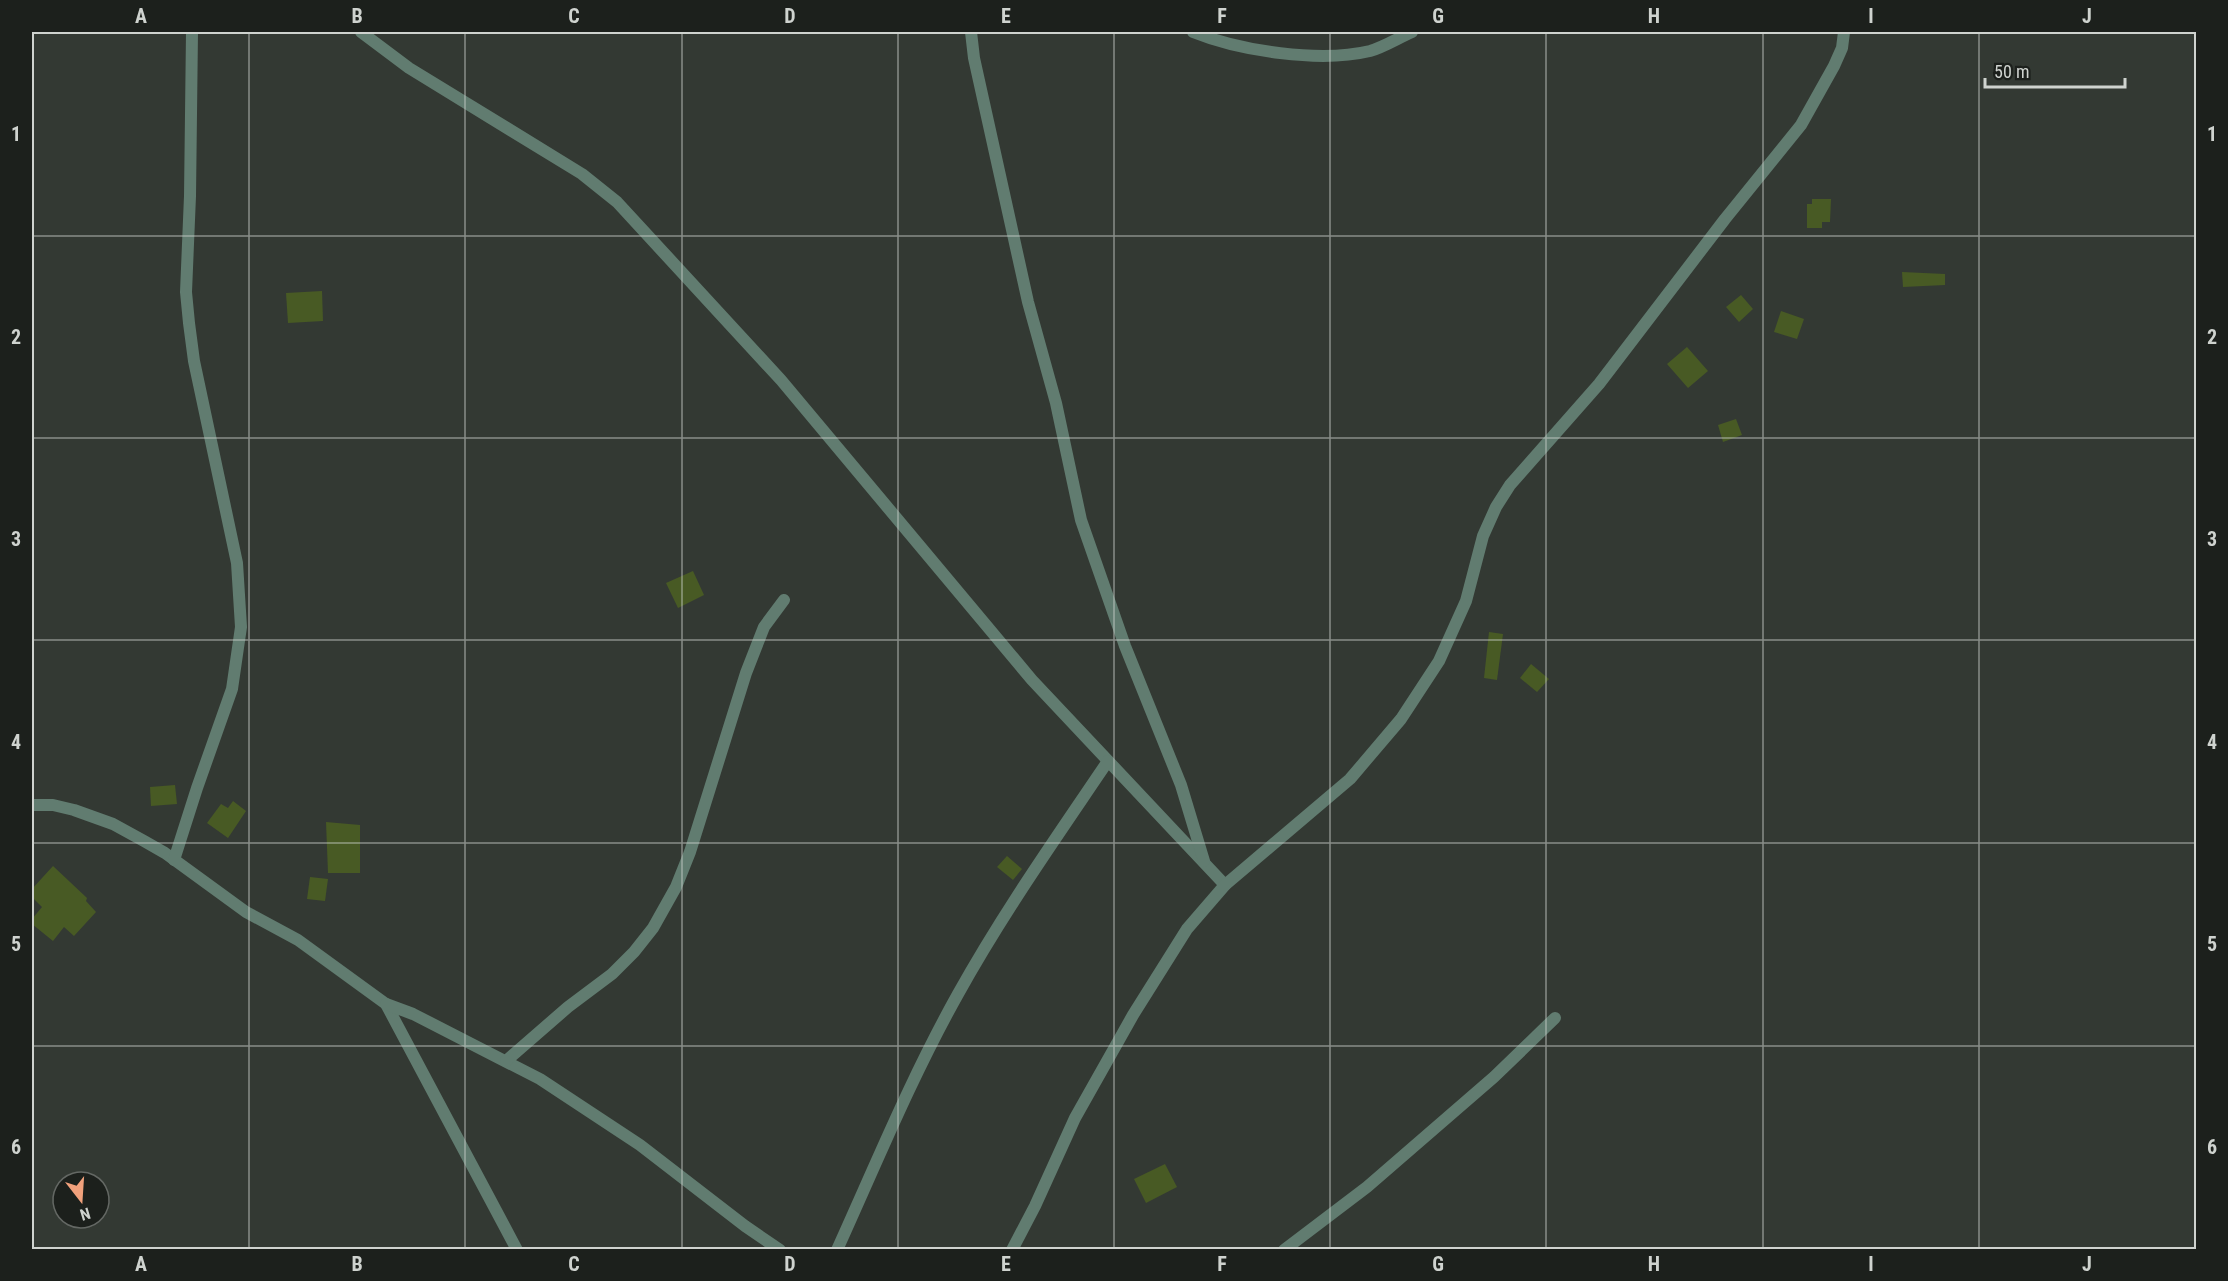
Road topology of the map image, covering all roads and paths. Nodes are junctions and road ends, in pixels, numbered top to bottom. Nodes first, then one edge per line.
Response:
1 (192, 32) edge
2 (361, 32) edge
3 (971, 32) edge
4 (1193, 32) edge
5 (1412, 32) edge
6 (1844, 32) edge
7 (784, 600) dead end
8 (1108, 761) junction
9 (32, 805) edge
10 (174, 860) junction
11 (1205, 865) junction
12 (1225, 885) junction
13 (386, 1004) junction
14 (1555, 1018) dead end
15 (506, 1061) junction
16 (517, 1250) edge
17 (780, 1250) edge
18 (837, 1250) edge
19 (1012, 1250) edge
20 (1284, 1250) edge

1 - 10 street
2 - 8 street
3 - 11 street
4 - 5 street
6 - 12 street
7 - 15 street
8 - 11 street
8 - 18 street
9 - 10 street
10 - 13 street
11 - 12 street
12 - 19 street
13 - 15 street
13 - 16 street
14 - 20 street
15 - 17 street

